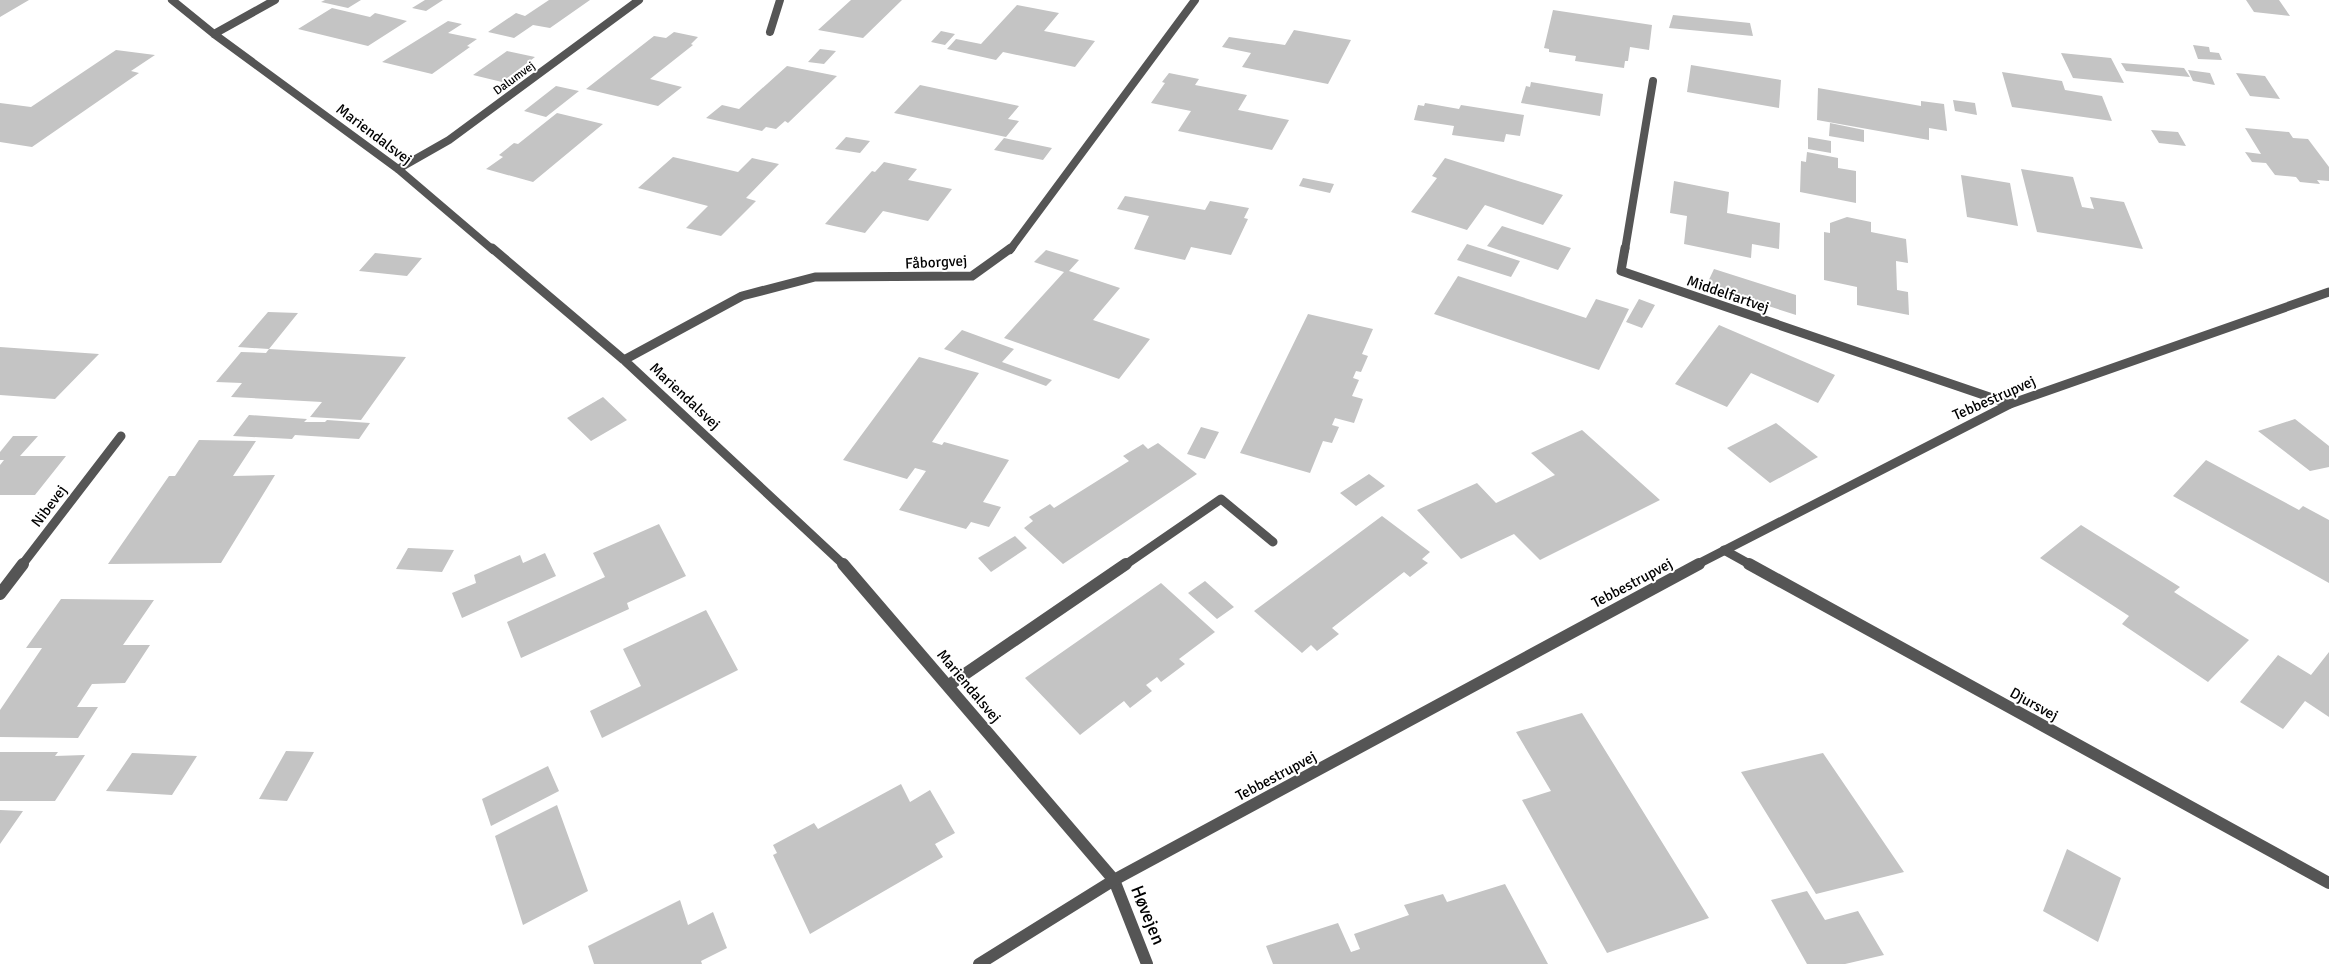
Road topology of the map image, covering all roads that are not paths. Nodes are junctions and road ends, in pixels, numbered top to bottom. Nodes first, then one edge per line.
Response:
1 (172, 0) edge
2 (275, 0) edge
3 (640, 0) edge
4 (780, 0) edge
5 (1195, 0) edge
6 (770, 32) dead end
7 (214, 34) junction
8 (1653, 81) dead end
9 (398, 169) junction
10 (2329, 292) edge
11 (624, 360) junction
12 (2010, 404) junction
13 (122, 436) dead end
14 (1273, 542) dead end
15 (1724, 550) junction
16 (0, 594) edge
17 (949, 685) junction
18 (1114, 880) junction
19 (2329, 883) edge
20 (979, 964) edge
21 (1147, 964) edge

1 - 7 street, Mariendalsvej
2 - 7 street
3 - 9 street, Dalumvej
4 - 6 street
5 - 11 street, Fåborgvej
7 - 9 street, Mariendalsvej
8 - 12 street, Middelfartvej
9 - 11 street, Mariendalsvej
10 - 12 street, Tebbestrupvej
11 - 17 street, Mariendalsvej
12 - 15 street, Tebbestrupvej
13 - 16 street, Nibevej
14 - 17 street
15 - 18 street, Tebbestrupvej
15 - 19 street, Djursvej
17 - 18 street, Mariendalsvej
18 - 20 street, Tebbestrupvej
18 - 21 street, Høvejen

